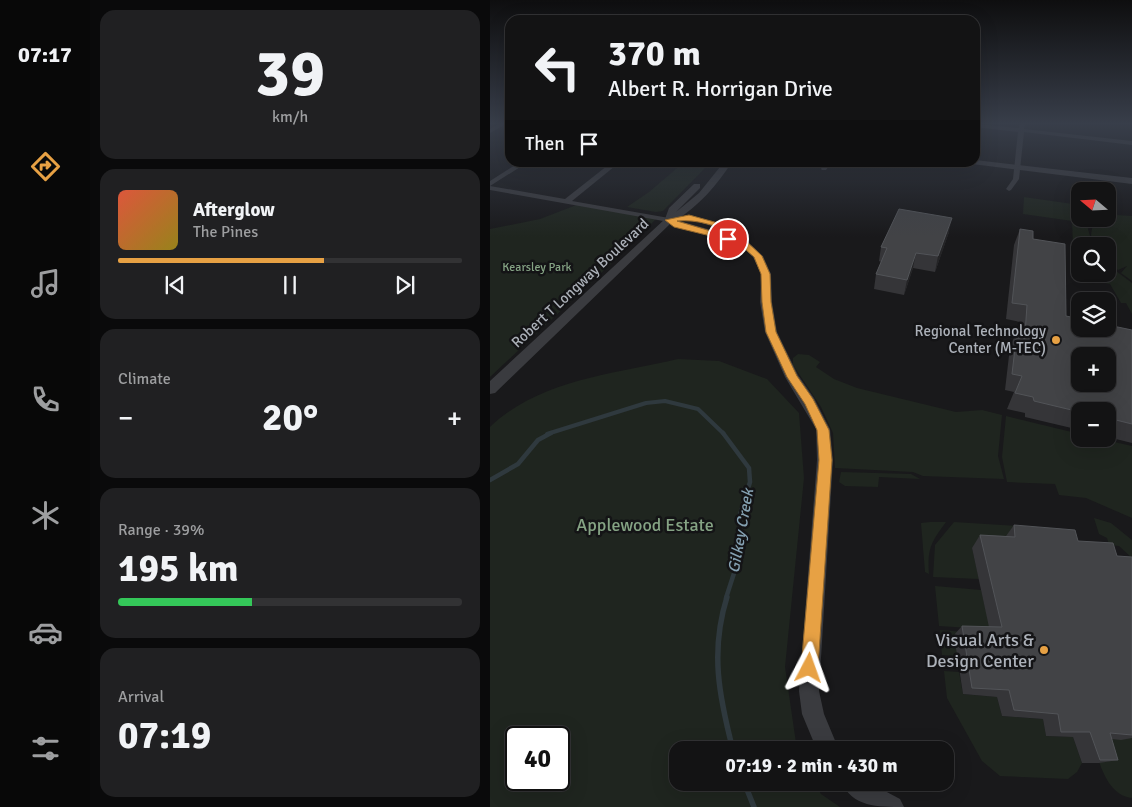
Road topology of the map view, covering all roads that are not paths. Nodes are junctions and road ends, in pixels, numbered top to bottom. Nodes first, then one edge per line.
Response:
1 (1018, 162) edge
2 (980, 163) edge
3 (517, 167) edge
4 (611, 167) edge
5 (712, 167) edge
6 (724, 167) edge
7 (1017, 167) junction
8 (1132, 182) edge
9 (490, 184) edge
10 (490, 188) edge
11 (1009, 189) dead end
12 (566, 202) junction
13 (669, 220) junction
14 (490, 389) edge
15 (824, 741) edge
16 (860, 791) edge
17 (892, 807) edge

1 - 7 street
2 - 7 street
3 - 9 street
4 - 12 street
5 - 13 street, Robert T Longway Boulevard
6 - 13 street, Robert T Longway Boulevard
7 - 8 street
7 - 11 street
10 - 12 street
12 - 13 street
13 - 14 street, Robert T Longway Boulevard
13 - 15 street
16 - 17 street

